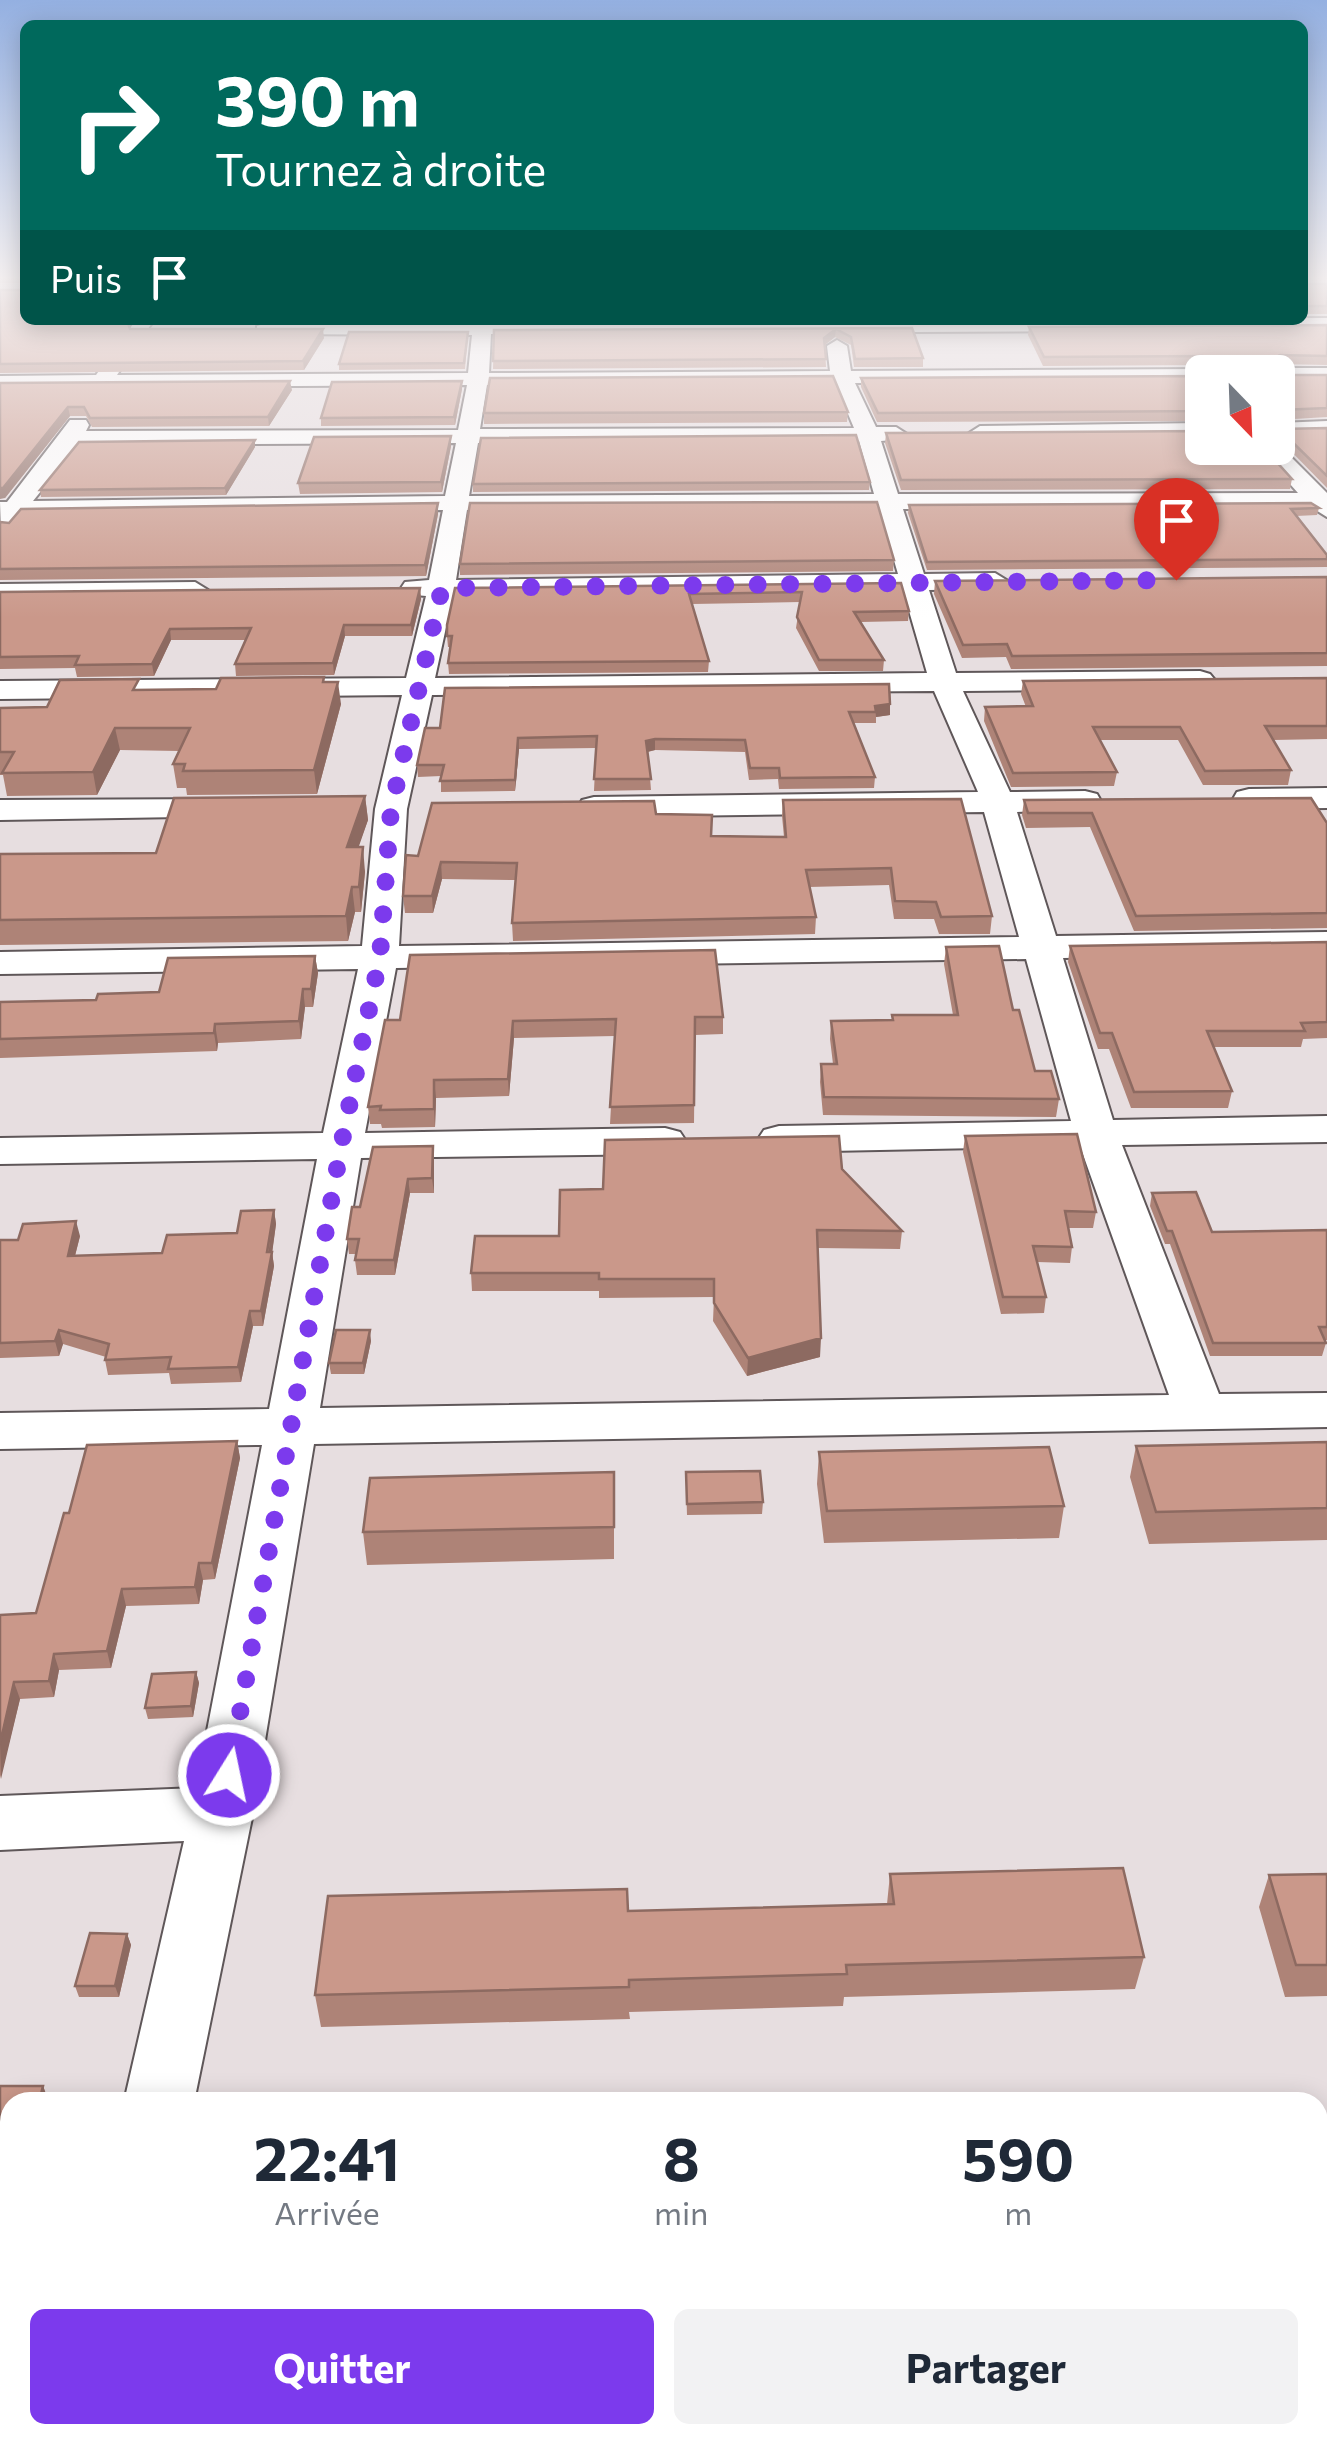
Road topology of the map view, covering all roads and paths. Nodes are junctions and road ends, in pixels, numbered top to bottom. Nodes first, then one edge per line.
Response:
1 (97, 390) edge
2 (476, 390) edge
3 (848, 390) edge
4 (78, 424) junction
5 (1295, 428) edge
6 (1327, 428) edge
7 (1185, 430) edge
8 (966, 433) edge
9 (927, 434) edge
10 (868, 435) junction
11 (468, 436) junction
12 (1287, 465) edge
13 (888, 500) junction
14 (457, 502) junction
15 (1324, 503) edge
16 (4, 515) edge
17 (1031, 581) edge
18 (913, 582) junction
19 (384, 588) edge
20 (442, 588) junction
21 (230, 590) edge
22 (0, 592) edge
23 (944, 680) junction
24 (1231, 680) edge
25 (419, 688) junction
26 (0, 690) edge
27 (1327, 798) edge
28 (1211, 799) edge
29 (1114, 801) edge
30 (998, 802) junction
31 (565, 807) edge
32 (254, 809) edge
33 (0, 810) edge
34 (1327, 943) edge
35 (1043, 945) junction
36 (380, 956) junction
37 (0, 963) edge
38 (1327, 1129) edge
39 (1096, 1133) junction
40 (341, 1146) junction
41 (0, 1151) edge
42 (1327, 1410) edge
43 (1201, 1414) junction
44 (292, 1428) junction
45 (0, 1432) edge
46 (222, 1814) junction
47 (0, 1823) edge
48 (161, 2092) edge

1 - 4 street
2 - 11 street
3 - 10 street
4 - 11 street
4 - 16 street
5 - 6 street
7 - 8 street
9 - 10 street
10 - 11 street
10 - 13 street
11 - 14 street
12 - 15 street
13 - 14 street
13 - 15 street
13 - 18 street
14 - 16 street
14 - 20 street
17 - 18 street
18 - 20 street
18 - 23 street
19 - 20 street
20 - 25 street
21 - 22 street
23 - 24 street
23 - 25 street
23 - 30 street
25 - 26 street
25 - 36 street
27 - 28 street
29 - 30 street
30 - 31 street
30 - 35 street
32 - 33 street
34 - 35 street
35 - 36 street
35 - 39 street
36 - 37 street
36 - 40 street
38 - 39 street
39 - 40 street
39 - 43 street
40 - 41 street
40 - 44 street
42 - 43 street
43 - 44 street
44 - 45 street
44 - 46 street
46 - 47 street
46 - 48 street

